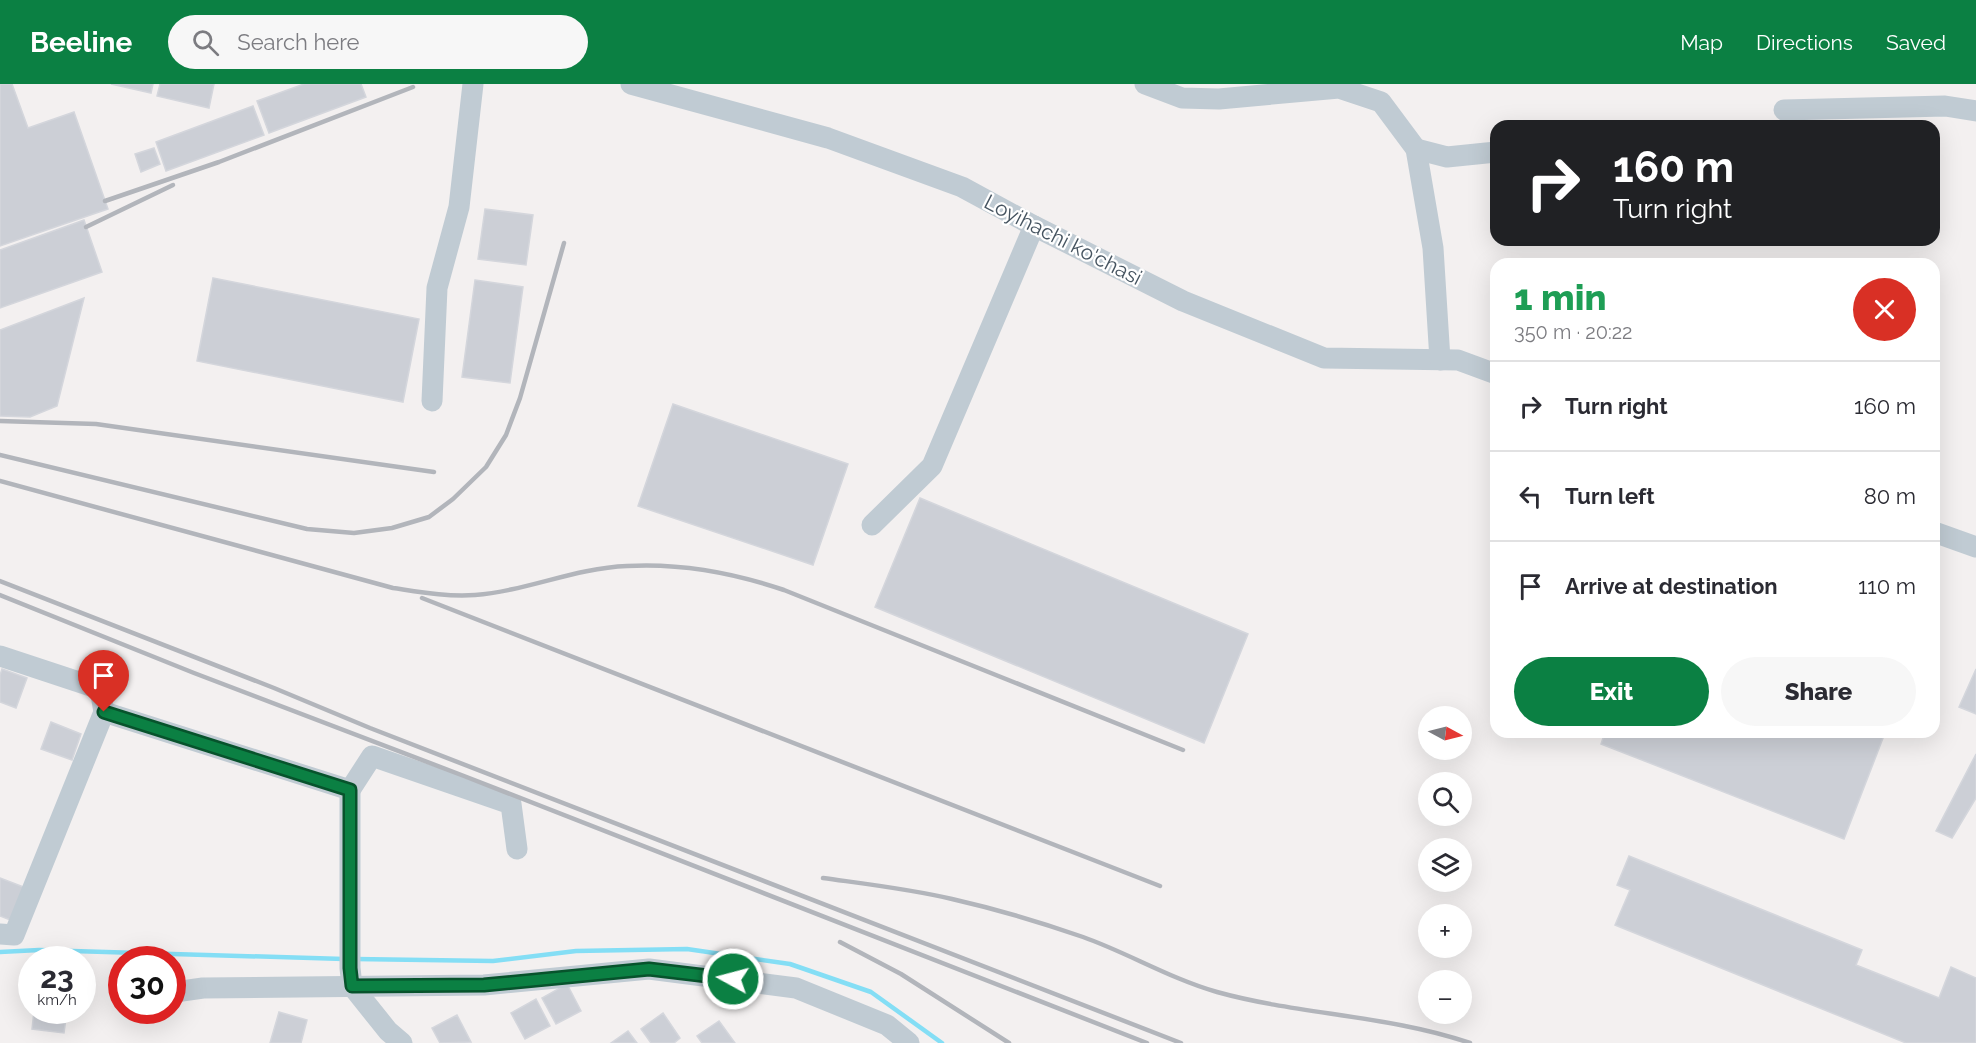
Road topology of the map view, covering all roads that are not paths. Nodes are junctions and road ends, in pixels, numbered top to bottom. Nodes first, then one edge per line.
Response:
1 (473, 84) edge
2 (631, 84) edge
3 (1145, 84) edge
4 (1322, 87) edge
5 (1784, 110) dead end
6 (1976, 111) edge
7 (1416, 149) junction
8 (1490, 153) edge
9 (1034, 226) junction
10 (1440, 360) junction
11 (1490, 372) edge
12 (432, 401) dead end
13 (872, 525) dead end
14 (1940, 534) edge
15 (1976, 548) edge
16 (0, 656) edge
17 (104, 712) junction
18 (350, 790) junction
19 (517, 849) dead end
20 (0, 934) edge
21 (351, 977) junction
22 (186, 990) edge
23 (402, 1043) edge
24 (909, 1043) edge

1 - 12 street
2 - 9 street, Loyihachi ko'chasi
3 - 4 street
4 - 7 street
5 - 6 street
7 - 8 street
7 - 10 street
9 - 10 street, Loyihachi ko'chasi
9 - 13 street
10 - 11 street, Loyihachi ko'chasi
14 - 15 street
16 - 17 street
17 - 18 street
17 - 20 street
18 - 19 street
18 - 21 street
21 - 22 street
21 - 23 street
21 - 24 street

